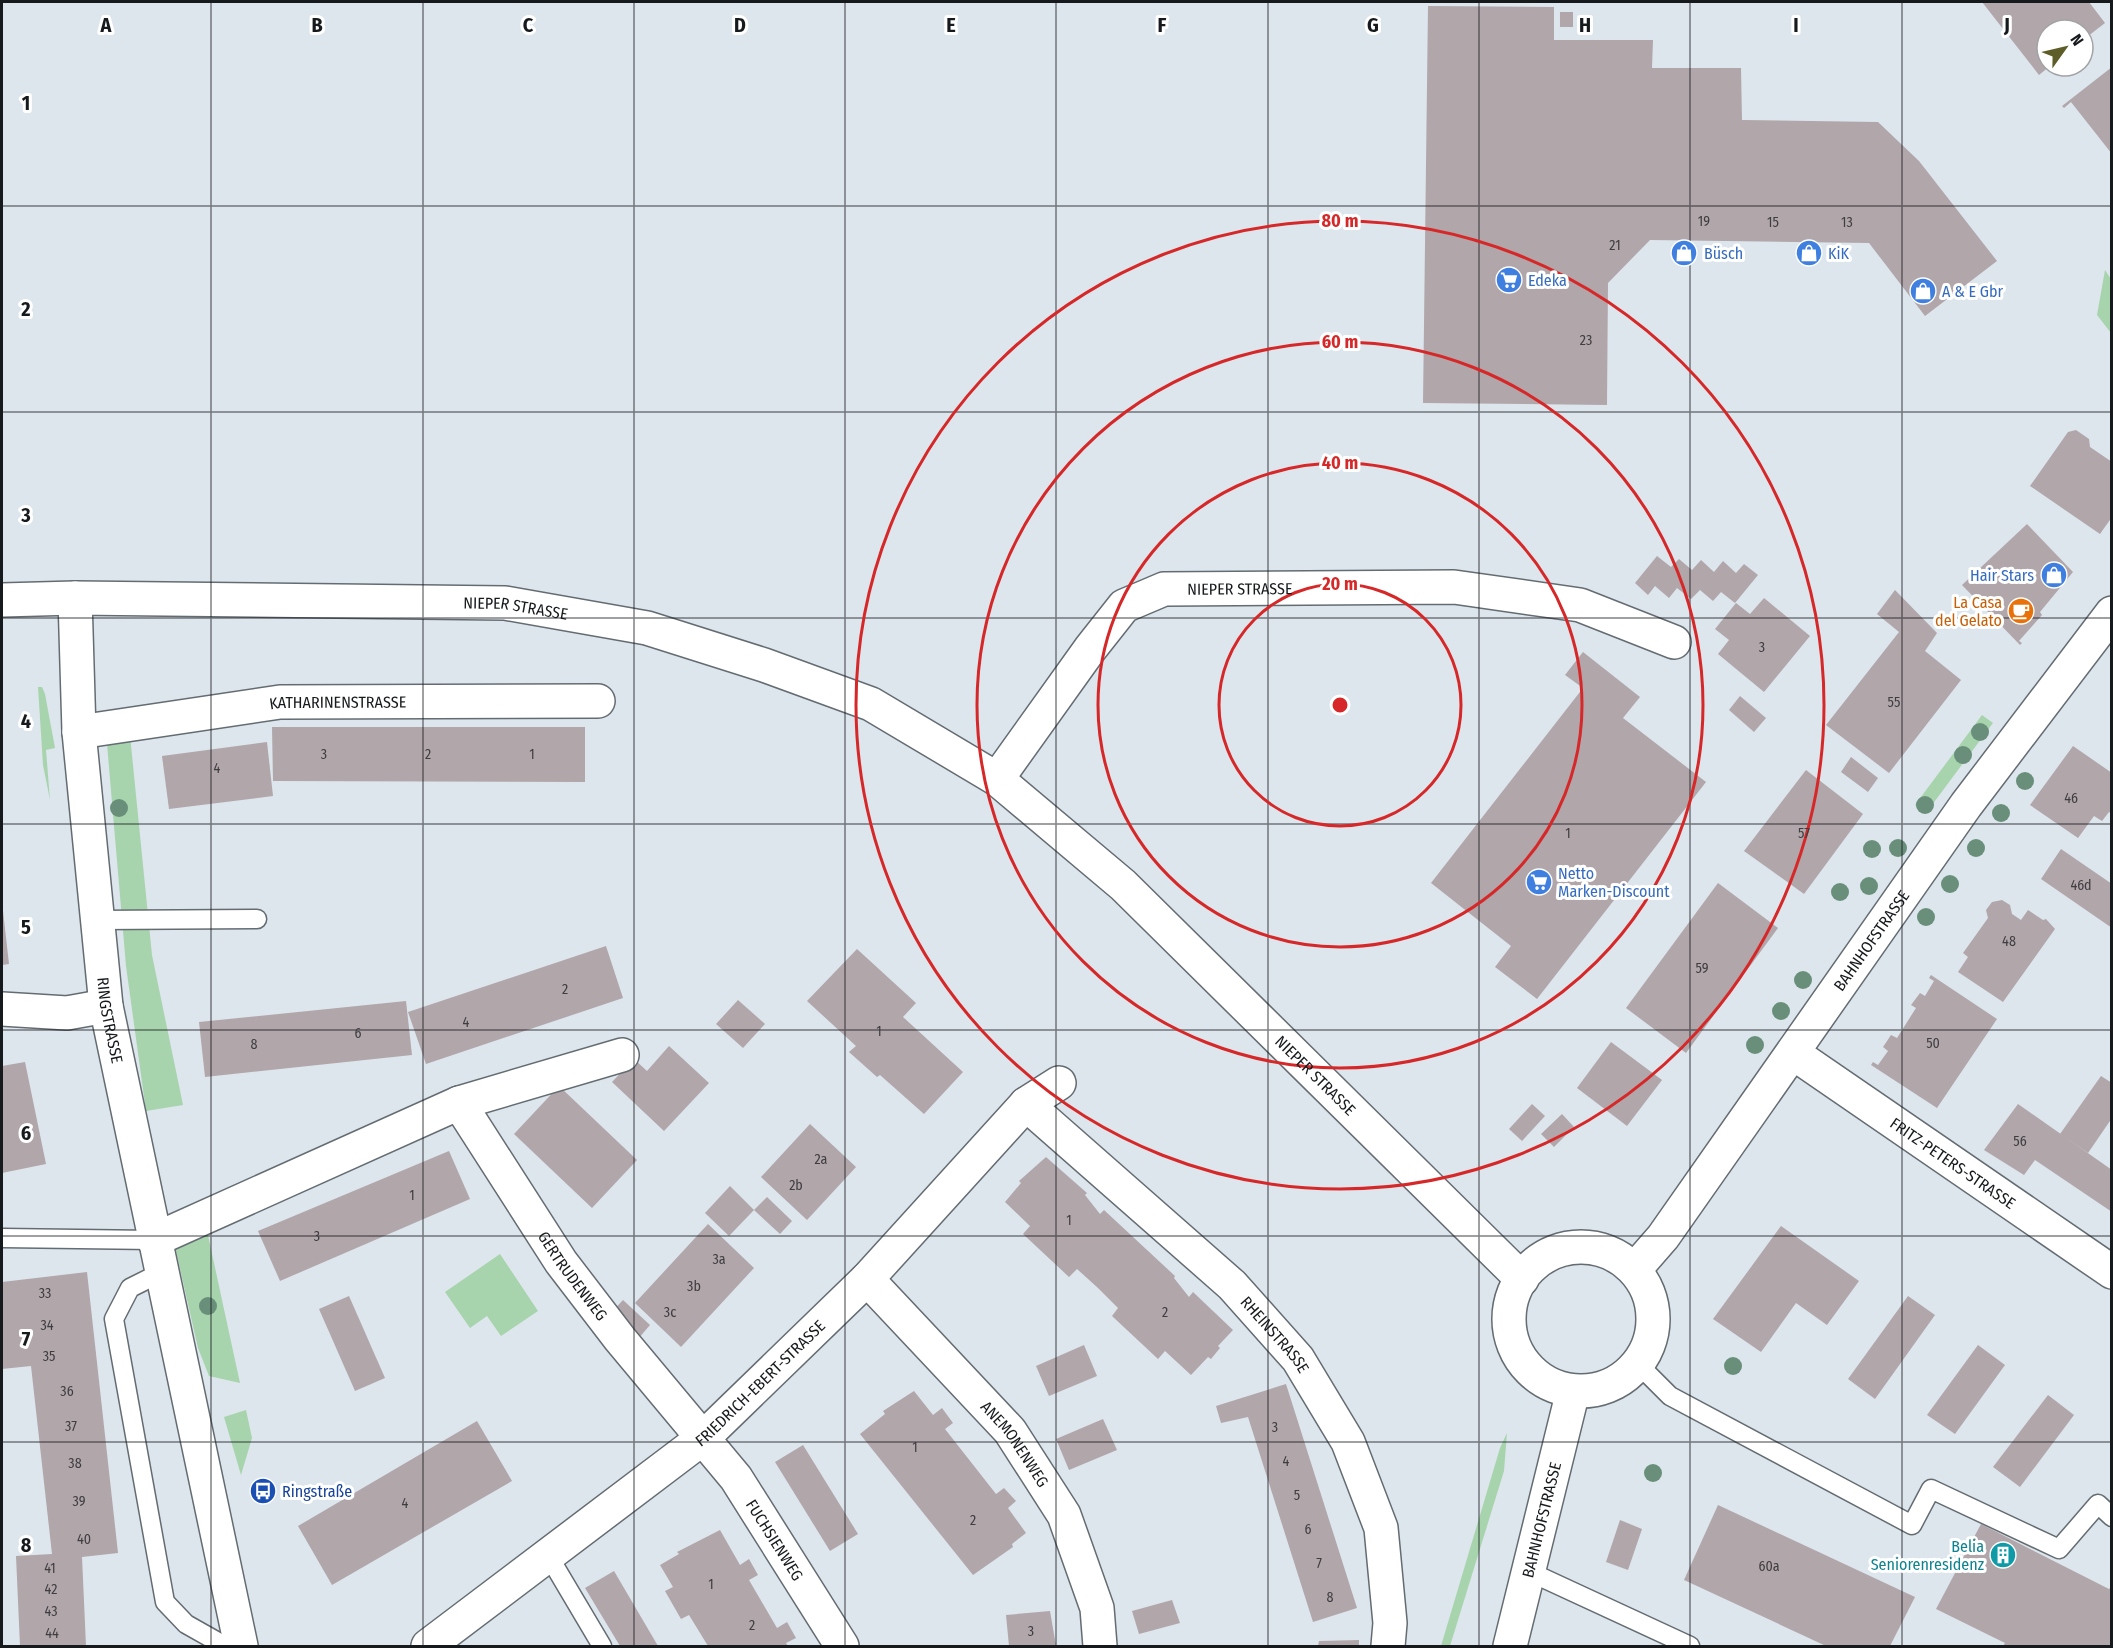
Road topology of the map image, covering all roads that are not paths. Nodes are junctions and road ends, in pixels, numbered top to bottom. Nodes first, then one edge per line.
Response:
1 (75, 598) junction
2 (2, 600) edge
3 (2112, 613) edge
4 (1674, 642) dead end
5 (598, 701) dead end
6 (79, 732) junction
7 (997, 779) junction
8 (257, 919) dead end
9 (98, 920) junction
10 (106, 1006) junction
11 (2, 1009) edge
12 (1793, 1053) junction
13 (622, 1055) dead end
14 (1059, 1083) dead end
15 (459, 1103) junction
16 (1026, 1104) junction
17 (2, 1238) edge
18 (154, 1240) junction
19 (1635, 1269) junction
20 (2111, 1270) edge
21 (164, 1271) junction
22 (867, 1279) junction
23 (1522, 1279) junction
24 (1638, 1364) junction
25 (1573, 1391) junction
26 (703, 1438) junction
27 (2112, 1517) edge
28 (548, 1556) junction
29 (1530, 1572) junction
30 (225, 1647) edge
31 (242, 1647) edge
32 (428, 1647) edge
33 (602, 1647) edge
34 (842, 1647) edge
35 (1100, 1647) edge
36 (1388, 1647) edge
37 (1510, 1647) edge
38 (1690, 1647) edge

1 - 2 street, NIEPER STRASSE
1 - 6 street, RINGSTRASSE
1 - 7 street, NIEPER STRASSE
3 - 12 street, BAHNHOFSTRASSE
4 - 7 street, NIEPER STRASSE
5 - 6 street, KATHARINENSTRASSE
6 - 9 street, RINGSTRASSE
7 - 23 street, NIEPER STRASSE
8 - 9 lane
9 - 10 street, RINGSTRASSE
10 - 11 street
10 - 18 street, RINGSTRASSE
12 - 19 street, BAHNHOFSTRASSE
12 - 20 street, FRITZ-PETERS-STRASSE
13 - 15 street
14 - 16 street, FRIEDRICH-EBERT-STRASSE
15 - 18 street
15 - 26 street, GERTRUDENWEG
16 - 22 street, FRIEDRICH-EBERT-STRASSE
16 - 36 street, RHEINSTRASSE
17 - 18 lane
18 - 21 street, RINGSTRASSE
19 - 23 street
19 - 24 street
21 - 30 lane
21 - 31 street, RINGSTRASSE
22 - 26 street, FRIEDRICH-EBERT-STRASSE
22 - 35 street, ANEMONENWEG
23 - 25 street
24 - 25 street
24 - 27 lane
25 - 29 street, BAHNHOFSTRASSE
26 - 28 street, FRIEDRICH-EBERT-STRASSE
26 - 34 street, FUCHSIENWEG
28 - 32 street, FRIEDRICH-EBERT-STRASSE
28 - 33 lane
29 - 37 street, BAHNHOFSTRASSE
29 - 38 lane

